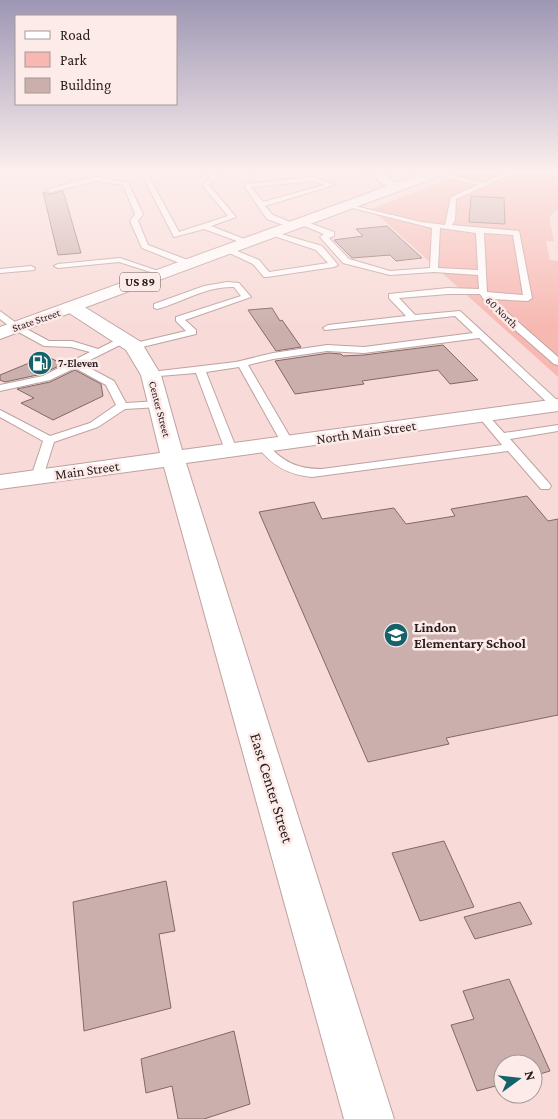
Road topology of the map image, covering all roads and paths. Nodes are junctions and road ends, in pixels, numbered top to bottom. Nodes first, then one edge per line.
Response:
1 (135, 223) edge
2 (170, 223) edge
3 (217, 223) edge
4 (424, 223) edge
5 (449, 223) edge
6 (297, 224) joint
7 (436, 226) junction
8 (206, 227) junction
9 (447, 228) junction
10 (480, 231) junction
11 (274, 233) junction
12 (248, 242) junction
13 (227, 250) junction
14 (190, 264) junction
15 (58, 266) dead end
16 (31, 268) dead end
17 (434, 270) junction
18 (0, 271) edge
19 (482, 273) junction
20 (163, 274) junction
21 (484, 294) junction
22 (72, 308) junction
23 (0, 314) edge
24 (413, 318) junction
25 (178, 319) junction
26 (328, 328) dead end
27 (8, 330) edge
28 (482, 335) junction
29 (129, 343) junction
30 (99, 352) junction
31 (558, 362) edge
32 (75, 364) junction
33 (242, 364) junction
34 (200, 369) junction
35 (151, 375) junction
36 (0, 388) edge
37 (159, 404) junction
38 (557, 405) edge
39 (122, 406) junction
40 (0, 414) edge
41 (483, 416) junction
42 (94, 426) joint
43 (558, 428) edge
44 (501, 437) junction
45 (49, 440) junction
46 (287, 442) junction
47 (263, 446) junction
48 (510, 447) junction
49 (231, 450) junction
50 (173, 458) junction
51 (37, 477) junction
52 (0, 482) edge
53 (545, 486) dead end
54 (369, 1119) edge

1 - 14 lane
2 - 8 lane
3 - 8 lane
4 - 7 lane
5 - 9 lane
6 - 11 street, US 89
6 - 17 lane
7 - 9 lane
7 - 17 lane
8 - 12 lane
9 - 10 lane
10 - 19 lane, 60 North
10 - 21 lane
11 - 12 street, US 89
11 - 13 lane
12 - 13 street, US 89
13 - 14 street, US 89
14 - 20 street, US 89
15 - 20 lane
16 - 18 lane
17 - 19 lane
19 - 21 lane, 60 North
20 - 22 street, US 89
21 - 24 lane
21 - 31 lane, 60 North
22 - 27 street, State Street / US 89
22 - 29 street, Center Street
23 - 27 lane
24 - 26 lane
24 - 28 lane
25 - 25 lane
25 - 29 lane
27 - 30 lane
28 - 33 lane
28 - 38 lane
29 - 30 lane
29 - 35 street, Center Street
30 - 32 lane
32 - 36 lane
32 - 39 lane
33 - 34 lane
33 - 46 lane
34 - 35 lane
34 - 49 lane
35 - 37 street, Center Street
37 - 39 lane
37 - 50 street, Center Street
38 - 41 street, North Main Street
39 - 42 lane
40 - 45 lane
41 - 44 lane
41 - 46 street, North Main Street
42 - 45 lane
43 - 44 lane
44 - 48 lane
45 - 51 lane
46 - 47 street, North Main Street
47 - 48 lane
47 - 49 street, North Main Street
48 - 53 lane
49 - 50 street, North Main Street
50 - 51 street, Main Street
50 - 54 street, East Center Street
51 - 52 street, Main Street

